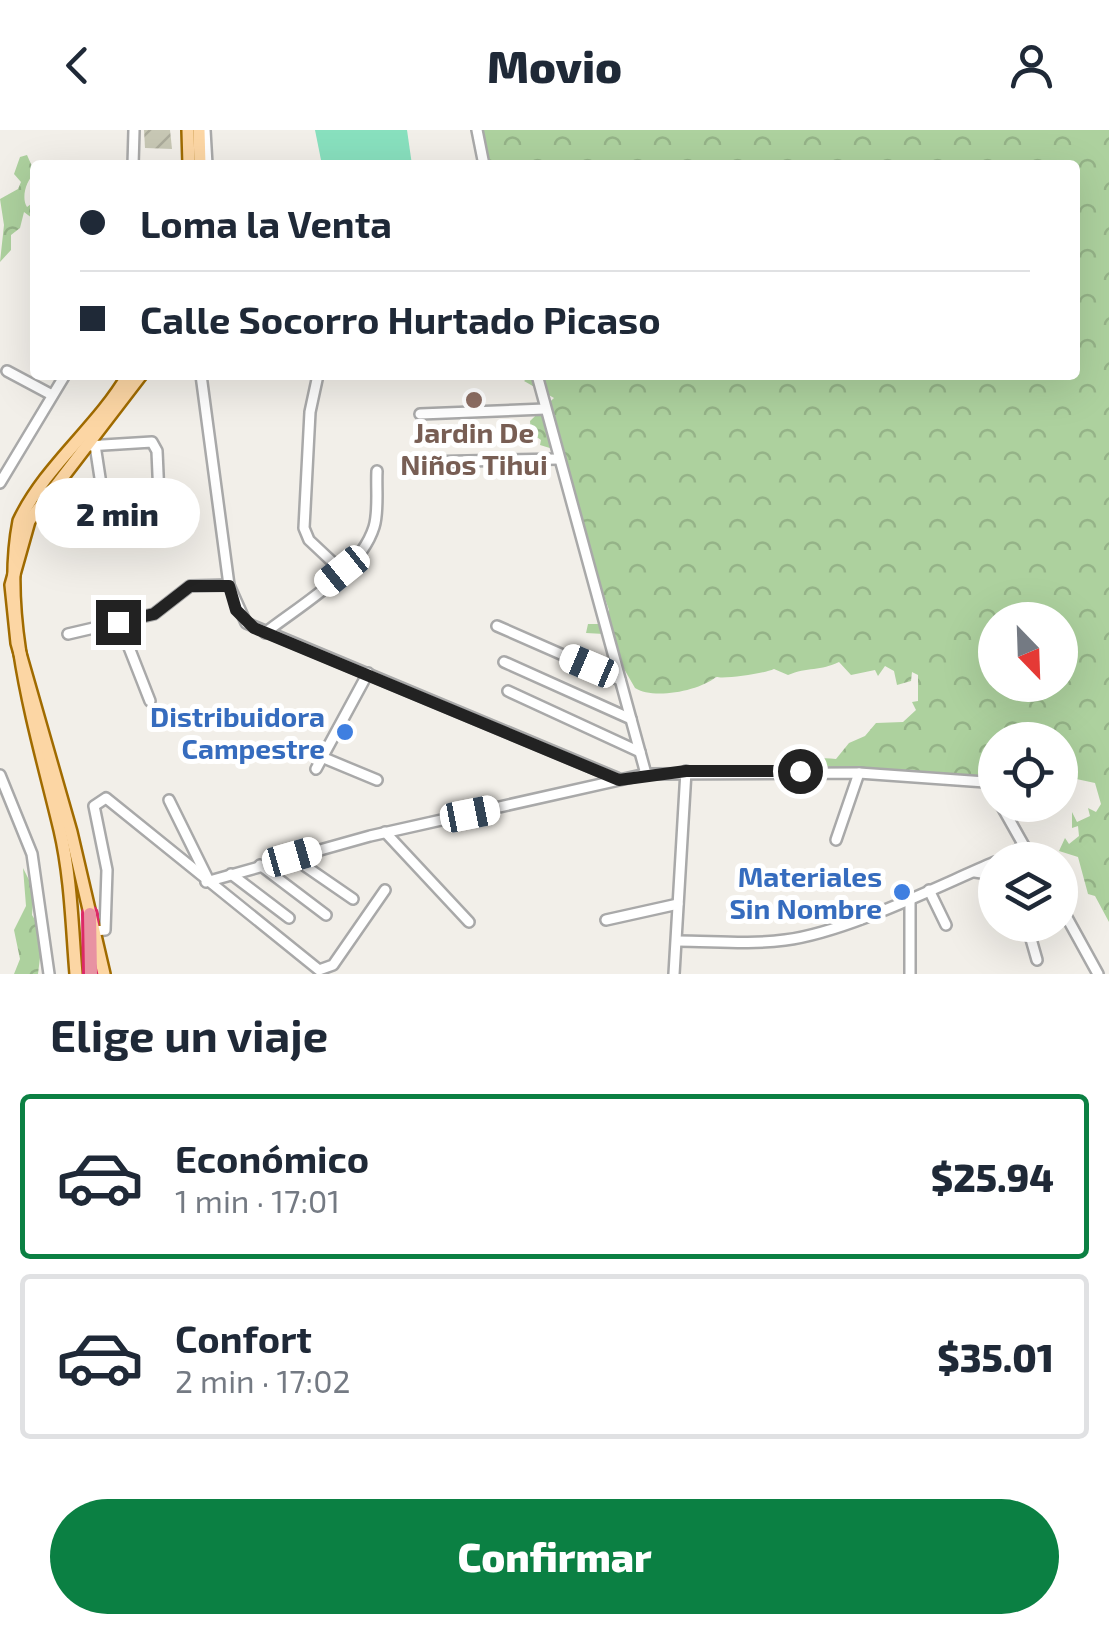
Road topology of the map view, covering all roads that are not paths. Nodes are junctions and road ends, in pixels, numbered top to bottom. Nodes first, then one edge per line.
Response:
1 (134, 130) edge
2 (188, 130) edge
3 (202, 130) edge
4 (478, 130) edge
5 (133, 160) edge
6 (189, 160) edge
7 (203, 160) edge
8 (483, 160) edge
9 (7, 372) dead end
10 (62, 380) edge
11 (124, 380) edge
12 (137, 380) edge
13 (202, 380) edge
14 (317, 380) edge
15 (538, 380) edge
16 (52, 395) junction
17 (545, 410) junction
18 (420, 414) dead end
19 (91, 446) junction
20 (558, 459) junction
21 (424, 462) dead end
22 (376, 471) dead end
23 (0, 483) edge
24 (159, 497) dead end
25 (95, 524) dead end
26 (342, 571) junction
27 (229, 586) junction
28 (118, 622) junction
29 (497, 626) dead end
30 (68, 634) dead end
31 (265, 634) junction
32 (504, 662) dead end
33 (368, 674) junction
34 (620, 680) junction
35 (508, 691) dead end
36 (150, 701) dead end
37 (631, 719) junction
38 (640, 752) junction
39 (324, 758) junction
40 (316, 769) dead end
41 (686, 771) junction
42 (860, 772) junction
43 (646, 774) junction
44 (0, 775) edge
45 (377, 780) dead end
46 (619, 780) junction
47 (978, 781) edge
48 (169, 800) dead end
49 (386, 832) junction
50 (836, 840) dead end
51 (292, 857) junction
52 (260, 865) junction
53 (978, 869) edge
54 (972, 872) junction
55 (978, 873) edge
56 (232, 874) junction
57 (208, 882) junction
58 (385, 890) dead end
59 (929, 890) junction
60 (353, 900) dead end
61 (910, 900) junction
62 (678, 904) junction
63 (90, 914) junction
64 (326, 915) dead end
65 (289, 918) dead end
66 (606, 920) dead end
67 (468, 922) dead end
68 (946, 926) dead end
69 (94, 931) junction
70 (1078, 937) edge
71 (677, 941) junction
72 (1032, 942) edge
73 (1037, 960) dead end
74 (49, 974) edge
75 (76, 974) edge
76 (91, 974) edge
77 (104, 974) edge
78 (674, 974) edge
79 (910, 974) edge
80 (1098, 974) edge

1 - 5 street
2 - 6 main road
3 - 7 main road
4 - 8 street
9 - 16 street
10 - 16 street
11 - 75 main road
12 - 19 main road
13 - 27 street
14 - 26 street
15 - 17 street
16 - 23 street
17 - 18 street
17 - 20 street
19 - 24 street
19 - 25 street
19 - 63 main road
20 - 21 street
20 - 34 street
22 - 26 street
26 - 31 street
27 - 28 street
27 - 31 street
28 - 30 street
28 - 36 street
29 - 34 street
31 - 33 street
32 - 37 street
33 - 39 street
33 - 46 street
34 - 37 street
35 - 38 street
37 - 38 street
38 - 43 street
39 - 40 street
39 - 45 street
41 - 42 street
41 - 43 street
41 - 62 street
42 - 47 street
42 - 50 street
43 - 46 street
44 - 74 street
46 - 49 street
48 - 57 street
49 - 51 street
49 - 67 street
51 - 52 street
51 - 60 street
52 - 56 street
52 - 64 street
53 - 54 street
54 - 55 street
54 - 59 street
56 - 57 street
56 - 65 street
57 - 58 street
57 - 69 street
59 - 61 street
59 - 68 street
61 - 71 street
61 - 79 street
62 - 66 street
62 - 71 street
63 - 69 main road
63 - 76 highway
69 - 77 main road
70 - 80 street
71 - 78 street
72 - 73 street

